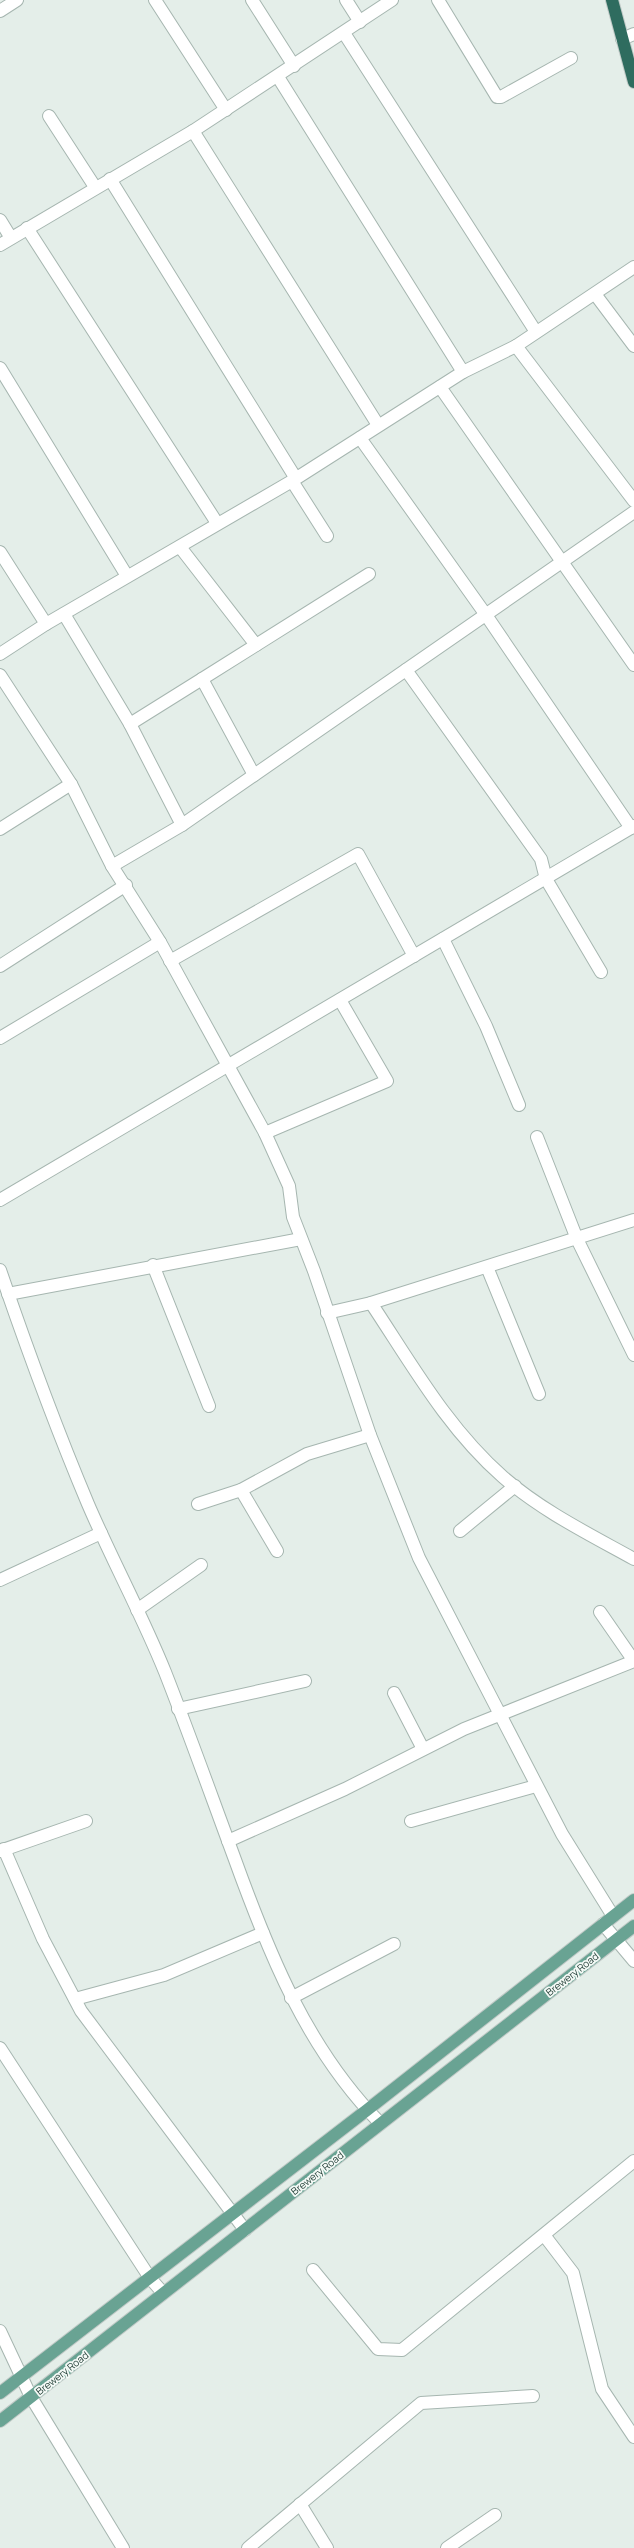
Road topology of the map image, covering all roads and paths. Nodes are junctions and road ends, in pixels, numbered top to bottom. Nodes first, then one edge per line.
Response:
1 (17, 0) edge
2 (155, 0) edge
3 (252, 0) edge
4 (346, 0) edge
5 (392, 0) edge
6 (438, 0) edge
7 (612, 0) edge
8 (0, 11) edge
9 (360, 22) junction
10 (344, 33) junction
11 (634, 34) edge
12 (622, 39) junction
13 (571, 58) dead end
14 (294, 66) junction
15 (278, 77) junction
16 (634, 82) edge
17 (226, 110) junction
18 (49, 116) dead end
19 (193, 131) junction
20 (110, 179) junction
21 (95, 188) junction
22 (0, 220) edge
23 (27, 228) junction
24 (12, 238) junction
25 (0, 245) edge
26 (634, 267) edge
27 (595, 294) junction
28 (536, 332) junction
29 (516, 346) junction
30 (634, 346) edge
31 (0, 368) edge
32 (463, 372) junction
33 (440, 387) junction
34 (378, 426) junction
35 (360, 438) junction
36 (293, 479) junction
37 (634, 501) edge
38 (634, 512) edge
39 (217, 523) junction
40 (327, 536) dead end
41 (180, 547) junction
42 (0, 552) edge
43 (562, 562) junction
44 (368, 574) dead end
45 (127, 576) junction
46 (64, 614) junction
47 (486, 615) junction
48 (46, 624) junction
49 (256, 645) junction
50 (0, 654) edge
51 (634, 665) edge
52 (406, 670) junction
53 (0, 675) edge
54 (202, 679) junction
55 (130, 724) junction
56 (254, 775) junction
57 (71, 784) junction
58 (182, 825) junction
59 (632, 827) edge
60 (0, 829) edge
61 (112, 866) junction
62 (546, 879) junction
63 (126, 885) junction
64 (444, 938) junction
65 (160, 942) junction
66 (414, 956) junction
67 (170, 960) junction
68 (0, 966) edge
69 (601, 972) dead end
70 (340, 1000) junction
71 (0, 1038) edge
72 (228, 1067) junction
73 (519, 1105) dead end
74 (265, 1133) junction
75 (538, 1137) dead end
76 (0, 1200) edge
77 (634, 1220) edge
78 (301, 1239) junction
79 (577, 1239) junction
80 (152, 1266) junction
81 (487, 1267) junction
82 (0, 1270) edge
83 (8, 1294) junction
84 (371, 1303) junction
85 (327, 1313) junction
86 (634, 1355) edge
87 (539, 1394) dead end
88 (210, 1406) dead end
89 (370, 1435) junction
90 (515, 1486) junction
91 (241, 1490) junction
92 (198, 1504) dead end
93 (460, 1531) dead end
94 (101, 1533) junction
95 (278, 1551) dead end
96 (634, 1559) edge
97 (201, 1565) dead end
98 (0, 1580) edge
99 (137, 1610) junction
100 (600, 1612) dead end
101 (634, 1661) edge
102 (305, 1681) dead end
103 (394, 1693) dead end
104 (178, 1709) junction
105 (499, 1716) junction
106 (423, 1750) junction
107 (536, 1786) junction
108 (86, 1821) dead end
109 (411, 1822) dead end
110 (228, 1841) junction
111 (2, 1850) edge
112 (634, 1900) edge
113 (613, 1916) junction
114 (603, 1924) junction
115 (634, 1926) edge
116 (263, 1934) junction
117 (615, 1940) junction
118 (394, 1944) dead end
119 (634, 1962) edge
120 (291, 1998) junction
121 (75, 1999) junction
122 (0, 2048) edge
123 (367, 2110) junction
124 (380, 2123) junction
125 (634, 2162) edge
126 (231, 2215) junction
127 (245, 2230) junction
128 (544, 2235) junction
129 (313, 2270) dead end
130 (150, 2278) junction
131 (163, 2293) junction
132 (0, 2331) edge
133 (20, 2378) junction
134 (0, 2393) edge
135 (533, 2396) dead end
136 (31, 2397) junction
137 (0, 2421) edge
138 (634, 2437) edge
139 (300, 2504) junction
140 (495, 2515) dead end
141 (123, 2548) edge
142 (248, 2548) edge
143 (327, 2548) edge
144 (447, 2548) edge

1 - 8 street
2 - 17 street
3 - 14 street
4 - 9 street
5 - 9 street
6 - 13 street
7 - 12 highway
9 - 10 street
10 - 14 street
10 - 28 street
11 - 12 street
12 - 16 highway
14 - 15 street
15 - 17 street
15 - 32 street
17 - 19 street
18 - 21 street
19 - 20 street
19 - 34 street
20 - 21 street
20 - 36 street
21 - 23 street
22 - 24 street
23 - 24 street
23 - 39 street
24 - 25 street
26 - 27 street
27 - 28 street
27 - 30 street
28 - 29 street
29 - 32 street
29 - 37 street
31 - 45 street
32 - 33 street
33 - 34 street
33 - 43 street
34 - 35 street
35 - 36 street
35 - 47 street
36 - 39 street
36 - 40 street
38 - 43 street
39 - 41 street
41 - 45 street
41 - 49 street
42 - 48 street
43 - 47 street
43 - 51 street
44 - 49 street
45 - 46 street
46 - 48 street
46 - 55 street
47 - 52 street
47 - 59 street
48 - 50 street
49 - 54 street
52 - 56 street
52 - 62 street
53 - 57 street
54 - 55 street
54 - 56 street
55 - 58 street
56 - 58 street
57 - 60 street
57 - 61 street
58 - 61 street
59 - 62 street
61 - 63 street
62 - 64 street
62 - 69 street
63 - 65 street
63 - 68 street
64 - 66 street
64 - 73 street
65 - 67 street
65 - 71 street
66 - 67 street
66 - 70 street
67 - 72 street
70 - 72 street
70 - 74 street
72 - 74 street
72 - 76 street
74 - 78 street
75 - 79 street
77 - 79 street
78 - 80 street
78 - 85 street
79 - 81 street
79 - 86 street
80 - 83 street
80 - 88 street
81 - 84 street
81 - 87 street
82 - 83 street
83 - 94 street
84 - 85 street
84 - 90 street
85 - 89 street
89 - 91 street
89 - 105 street
90 - 93 street
90 - 96 street
91 - 92 street
91 - 95 street
94 - 98 street
94 - 99 street
97 - 99 street
99 - 104 street
100 - 101 street
101 - 105 street
102 - 104 street
103 - 106 street
104 - 110 street
105 - 106 street
105 - 107 street
106 - 110 street
107 - 109 street
107 - 113 street
108 - 111 street
110 - 116 street
111 - 121 street
112 - 113 main road, Brewery Road
113 - 114 main road, Brewery Road
114 - 117 street
114 - 123 main road, Brewery Road
115 - 117 main road, Brewery Road
116 - 120 street
116 - 121 street
117 - 119 street
117 - 124 main road, Brewery Road
118 - 120 street
120 - 123 street
121 - 126 street
122 - 130 street
123 - 124 street
123 - 126 main road, Brewery Road
124 - 127 main road, Brewery Road
125 - 128 street
126 - 127 street
126 - 130 main road, Brewery Road
127 - 131 main road, Brewery Road
128 - 129 street
128 - 138 street
130 - 131 street
130 - 133 main road, Brewery Road
131 - 136 main road, Brewery Road
132 - 133 street
133 - 134 main road, Brewery Road
133 - 136 street
135 - 139 street
136 - 137 main road, Brewery Road
136 - 141 street
139 - 142 street
139 - 143 street
140 - 144 street

